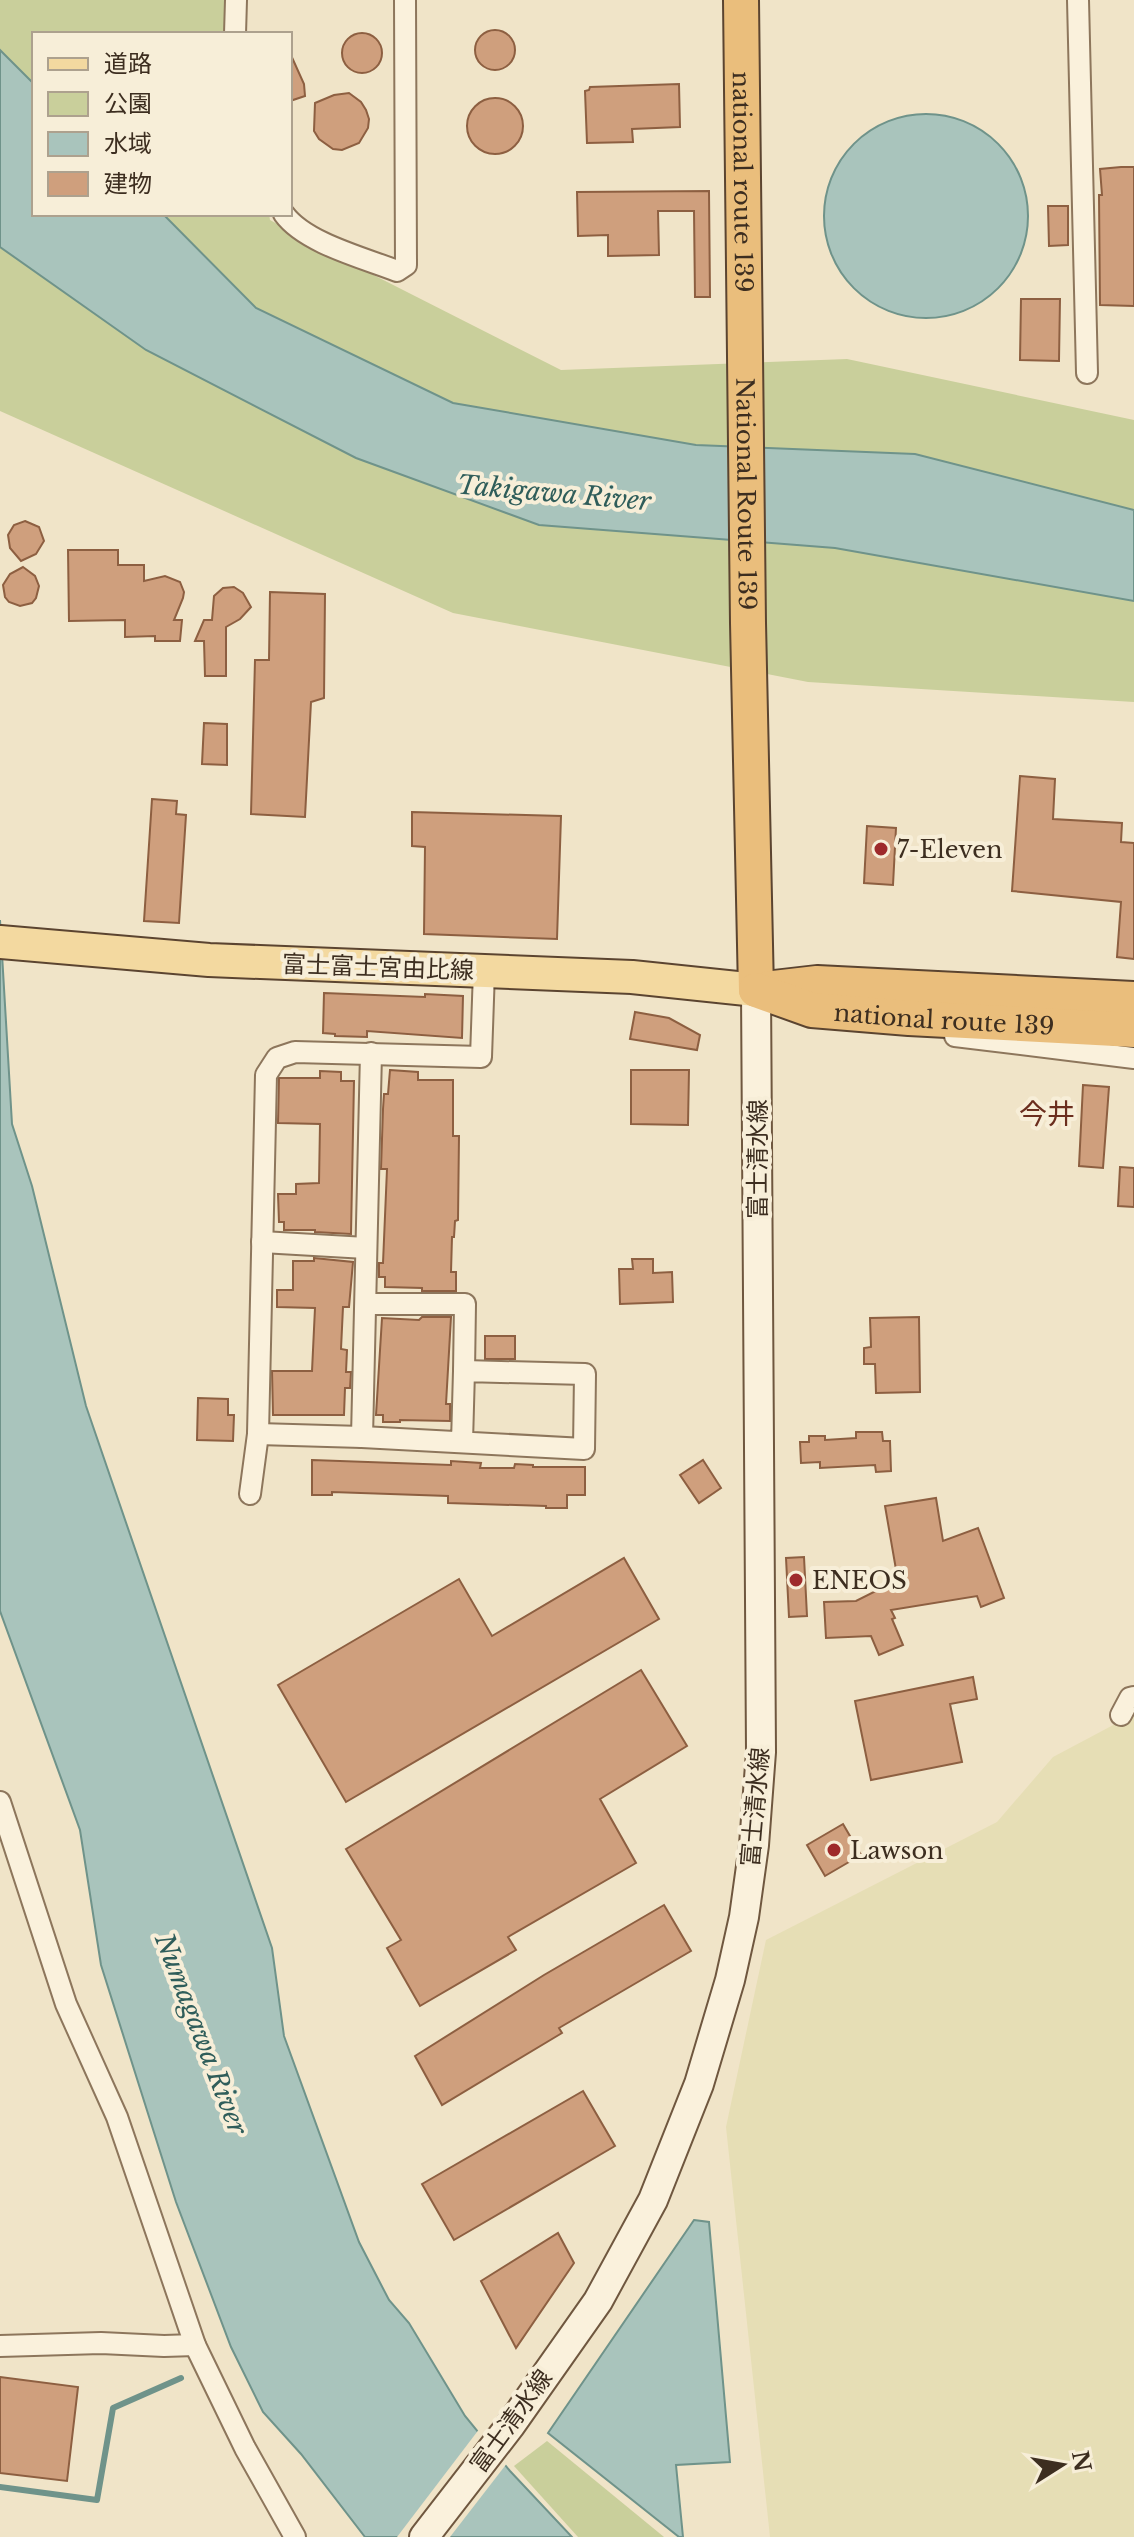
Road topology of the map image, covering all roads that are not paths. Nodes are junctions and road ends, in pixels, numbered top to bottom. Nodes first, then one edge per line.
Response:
1 (236, 0) edge
2 (405, 0) edge
3 (741, 0) edge
4 (1078, 0) edge
5 (235, 32) edge
6 (286, 216) edge
7 (745, 366) joint
8 (1087, 373) dead end
9 (748, 623) joint
10 (3, 942) edge
11 (484, 971) junction
12 (756, 990) junction
13 (1134, 990) edge
14 (1134, 999) edge
15 (1083, 1011) junction
16 (909, 1018) junction
17 (1134, 1030) edge
18 (1134, 1039) edge
19 (371, 1053) junction
20 (1134, 1058) edge
21 (262, 1242) junction
22 (366, 1248) junction
23 (366, 1304) junction
24 (464, 1371) junction
25 (258, 1434) junction
26 (362, 1437) junction
27 (462, 1442) junction
28 (250, 1494) dead end
29 (1134, 1697) edge
30 (1121, 1715) dead end
31 (0, 1802) edge
32 (195, 2345) junction
33 (0, 2346) edge
34 (295, 2537) edge
35 (424, 2537) edge

1 - 5 street
2 - 6 street
3 - 7 highway, national route 139
4 - 8 street
7 - 9 highway, National Route 139
9 - 12 highway, national route 139
10 - 11 main road, 富士富士宮由比線
11 - 12 main road, 富士富士宮由比線
11 - 19 street
12 - 15 highway, national route 139
12 - 16 highway, national route 139
12 - 35 main road, 富士清水線
13 - 15 highway
14 - 15 highway, national route 139
15 - 16 highway, national route 139
15 - 17 highway, national route 139
15 - 18 highway
16 - 20 street
19 - 21 street
19 - 22 street
21 - 22 street
21 - 25 street
22 - 23 street
23 - 24 street
23 - 26 street
24 - 27 street
24 - 27 street
25 - 26 street
25 - 28 street
26 - 27 street
29 - 30 street
31 - 32 street
32 - 33 street
32 - 34 street

